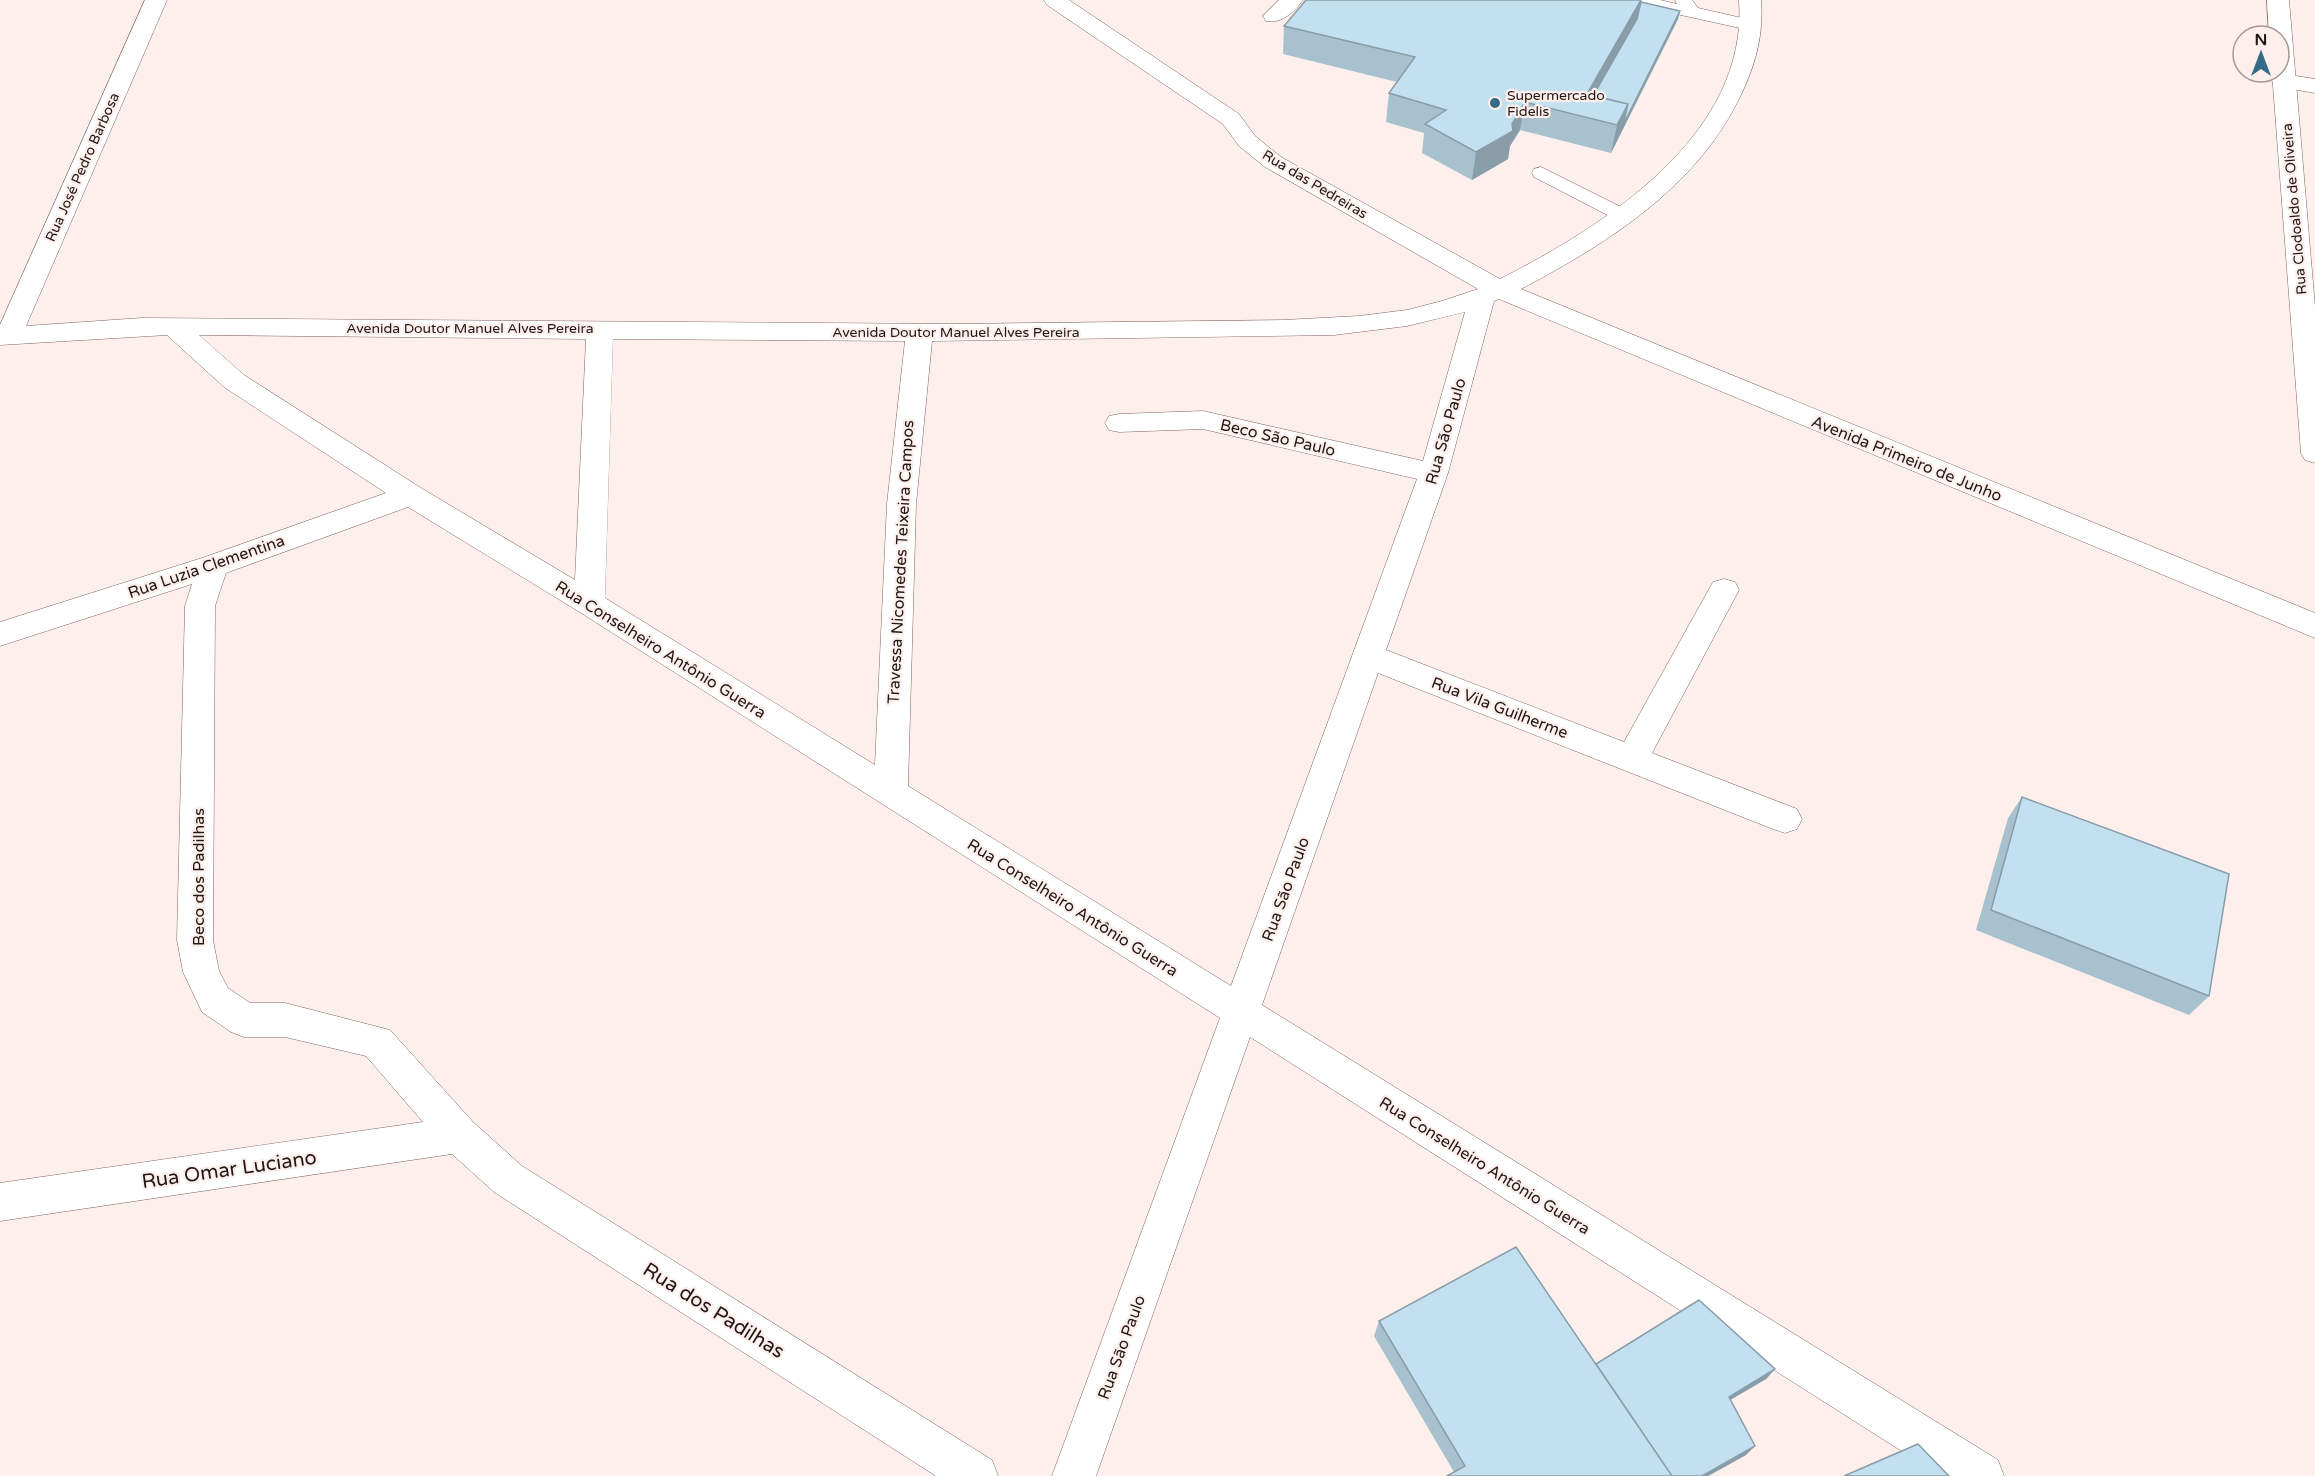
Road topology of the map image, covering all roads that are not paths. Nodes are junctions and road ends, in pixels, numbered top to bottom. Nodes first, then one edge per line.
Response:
1 (156, 0) edge
2 (1055, 0) edge
3 (1292, 0) edge
4 (1637, 0) edge
5 (2278, 0) edge
6 (1688, 6) edge
7 (1749, 13) edge
8 (1274, 16) dead end
9 (2279, 24) edge
10 (2291, 82) edge
11 (2283, 84) edge
12 (2315, 86) edge
13 (1541, 173) dead end
14 (1624, 216) junction
15 (1491, 294) junction
16 (174, 327) junction
17 (600, 329) junction
18 (920, 332) junction
19 (4, 335) edge
20 (1119, 423) dead end
21 (2315, 453) edge
22 (1434, 473) junction
23 (411, 495) junction
24 (213, 566) junction
25 (1724, 590) dead end
26 (589, 603) junction
27 (2315, 626) edge
28 (0, 634) edge
29 (1369, 656) junction
30 (1632, 759) junction
31 (891, 793) junction
32 (1785, 819) dead end
33 (1240, 1012) junction
34 (459, 1135) junction
35 (0, 1202) edge
36 (976, 1476) edge
37 (1074, 1476) edge
38 (1982, 1476) edge

1 - 19 street, Rua José Pedro Barbosa
2 - 15 street, Rua das Pedreiras
3 - 8 street
4 - 6 lane
5 - 9 street, Rua Clodoaldo de Oliveira
6 - 7 lane
7 - 14 street, Avenida Doutor Manuel Alves Pereira
10 - 12 street
11 - 21 street, Rua Clodoaldo de Oliveira
13 - 14 lane
14 - 15 street, Avenida Doutor Manuel Alves Pereira
15 - 18 street, Avenida Doutor Manuel Alves Pereira
15 - 22 street, Rua São Paulo
15 - 27 street, Avenida Primeiro de Junho
16 - 17 street, Avenida Doutor Manuel Alves Pereira
16 - 19 street, Avenida Doutor Manuel Alves Pereira
16 - 23 street, Rua Conselheiro Antônio Guerra
17 - 18 street, Avenida Doutor Manuel Alves Pereira
17 - 26 street
18 - 31 street, Travessa Nicomedes Teixeira Campos
20 - 22 street, Beco São Paulo
22 - 29 street, Rua São Paulo
23 - 24 street, Rua Luzia Clementina
23 - 26 street, Rua Conselheiro Antônio Guerra
24 - 28 street, Rua Luzia Clementina
24 - 34 street, Beco dos Padilhas
25 - 30 street
26 - 31 street, Rua Conselheiro Antônio Guerra
29 - 30 street, Rua Vila Guilherme
29 - 33 street, Rua São Paulo
30 - 32 street, Rua Vila Guilherme
31 - 33 street, Rua Conselheiro Antônio Guerra
33 - 37 street, Rua São Paulo
33 - 38 street, Rua Conselheiro Antônio Guerra
34 - 35 street, Rua Omar Luciano
34 - 36 street, Rua dos Padilhas

